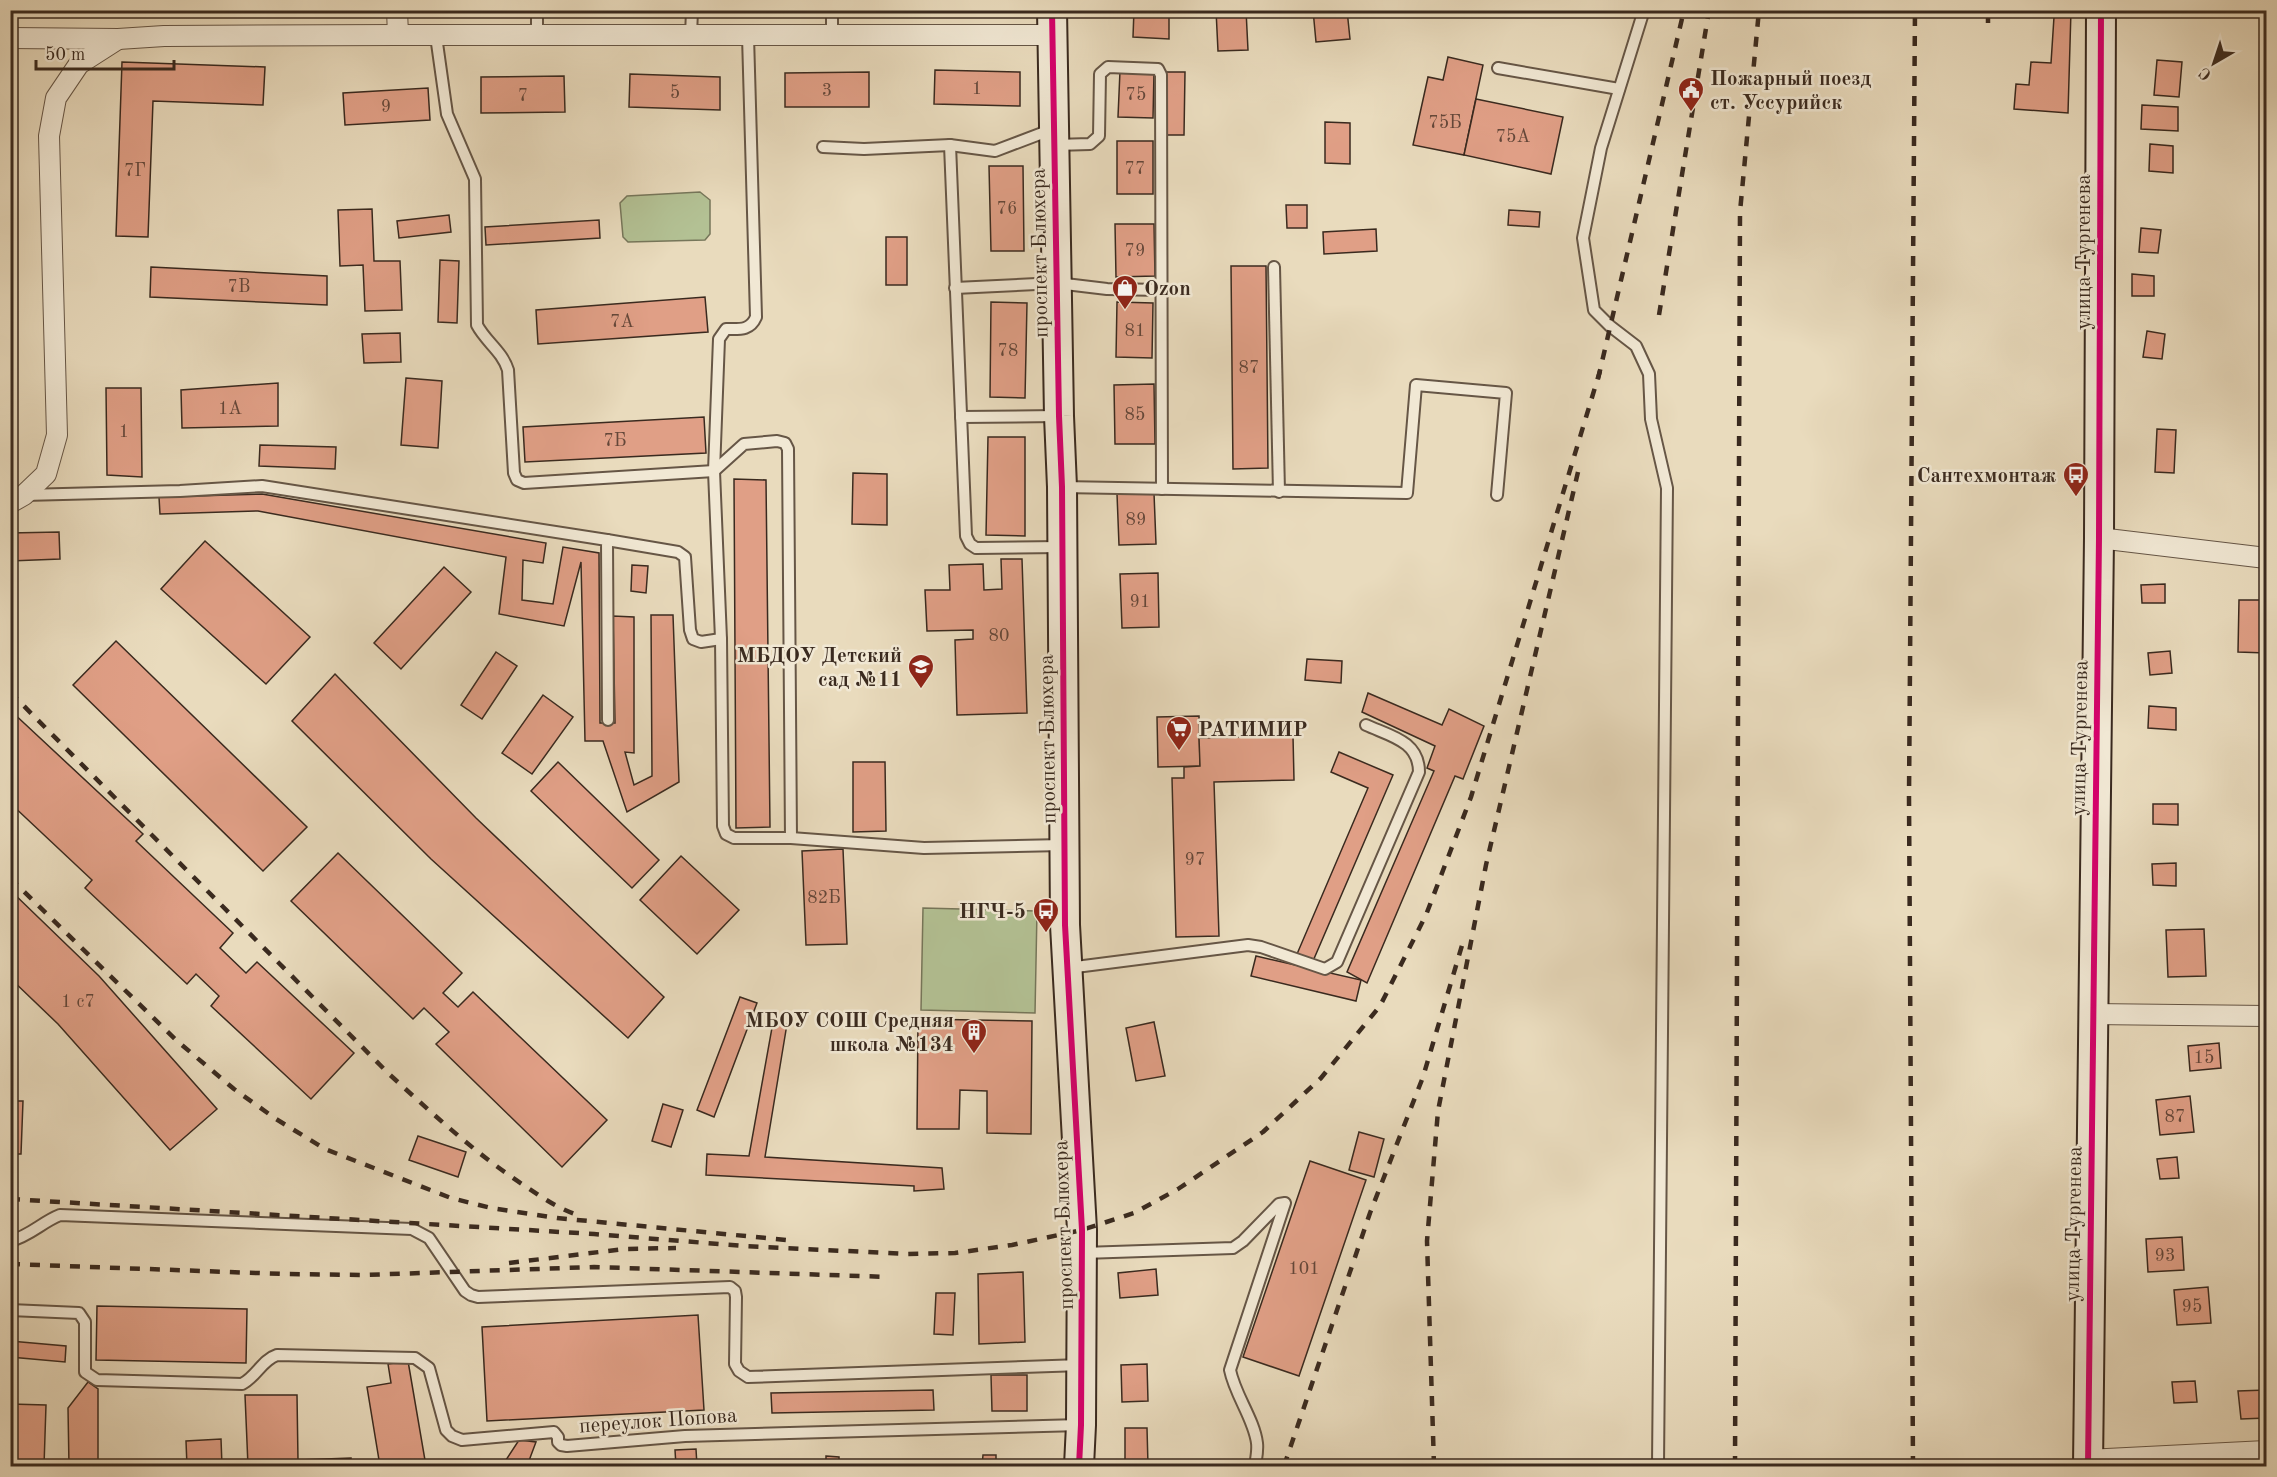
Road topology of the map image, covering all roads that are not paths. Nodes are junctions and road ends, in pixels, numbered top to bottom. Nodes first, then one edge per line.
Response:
1 (397, 10) edge
2 (537, 10) edge
3 (692, 10) edge
4 (832, 10) edge
5 (1644, 10) edge
6 (2101, 10) edge
7 (1052, 23) edge
8 (398, 35) junction
9 (436, 36) junction
10 (537, 36) junction
11 (691, 36) junction
12 (748, 36) junction
13 (832, 36) junction
14 (10, 38) edge
15 (118, 39) junction
16 (1498, 68) dead end
17 (1619, 89) junction
18 (1053, 137) junction
19 (950, 145) junction
20 (823, 147) dead end
21 (1274, 267) dead end
22 (1057, 283) junction
23 (955, 288) junction
24 (1162, 290) junction
25 (1059, 416) junction
26 (961, 417) junction
27 (714, 471) junction
28 (1062, 487) junction
29 (1162, 489) junction
30 (1279, 492) junction
31 (1497, 495) dead end
32 (17, 499) edge
33 (2099, 538) junction
34 (607, 540) junction
35 (1061, 547) junction
36 (2266, 558) edge
37 (721, 639) junction
38 (608, 720) dead end
39 (1366, 725) dead end
40 (791, 837) junction
41 (1064, 845) junction
42 (1068, 968) junction
43 (2092, 1014) junction
44 (2266, 1016) edge
45 (10, 1241) edge
46 (1082, 1253) junction
47 (10, 1310) edge
48 (1082, 1365) junction
49 (1081, 1425) junction
50 (2266, 1451) edge
51 (2087, 1463) edge
52 (1079, 1467) edge
53 (1255, 1467) edge
54 (1658, 1467) edge

1 - 8 street
2 - 10 lane
3 - 11 lane
4 - 13 lane
5 - 17 lane
6 - 33 street, улица Тургенева
7 - 13 street
7 - 18 street, проспект Блюхера
8 - 9 street
8 - 15 street
9 - 10 street
9 - 27 lane
10 - 11 street
11 - 12 street
12 - 13 street
12 - 27 lane
14 - 15 street
15 - 32 street
16 - 17 lane
17 - 54 lane
18 - 19 lane
18 - 22 street, проспект Блюхера
18 - 24 lane
19 - 20 lane
19 - 23 lane
21 - 30 lane
22 - 23 lane
22 - 24 lane
22 - 25 street, проспект Блюхера
23 - 26 lane
24 - 29 lane
25 - 26 lane
25 - 28 street, проспект Блюхера
26 - 35 lane
27 - 37 lane
27 - 40 lane
28 - 29 lane
28 - 35 street, проспект Блюхера
29 - 30 lane
30 - 31 lane
32 - 34 lane
33 - 36 street
33 - 43 street, улица Тургенева
34 - 37 lane
34 - 38 lane
35 - 41 street, проспект Блюхера
37 - 40 lane
39 - 42 lane
40 - 41 lane
41 - 42 street, проспект Блюхера
42 - 46 street, проспект Блюхера
43 - 44 street
43 - 51 street, улица Тургенева
45 - 48 lane
46 - 48 street, проспект Блюхера
46 - 53 lane
47 - 49 lane, переулок Попова
48 - 49 street, проспект Блюхера
49 - 52 street, проспект Блюхера
50 - 51 street

